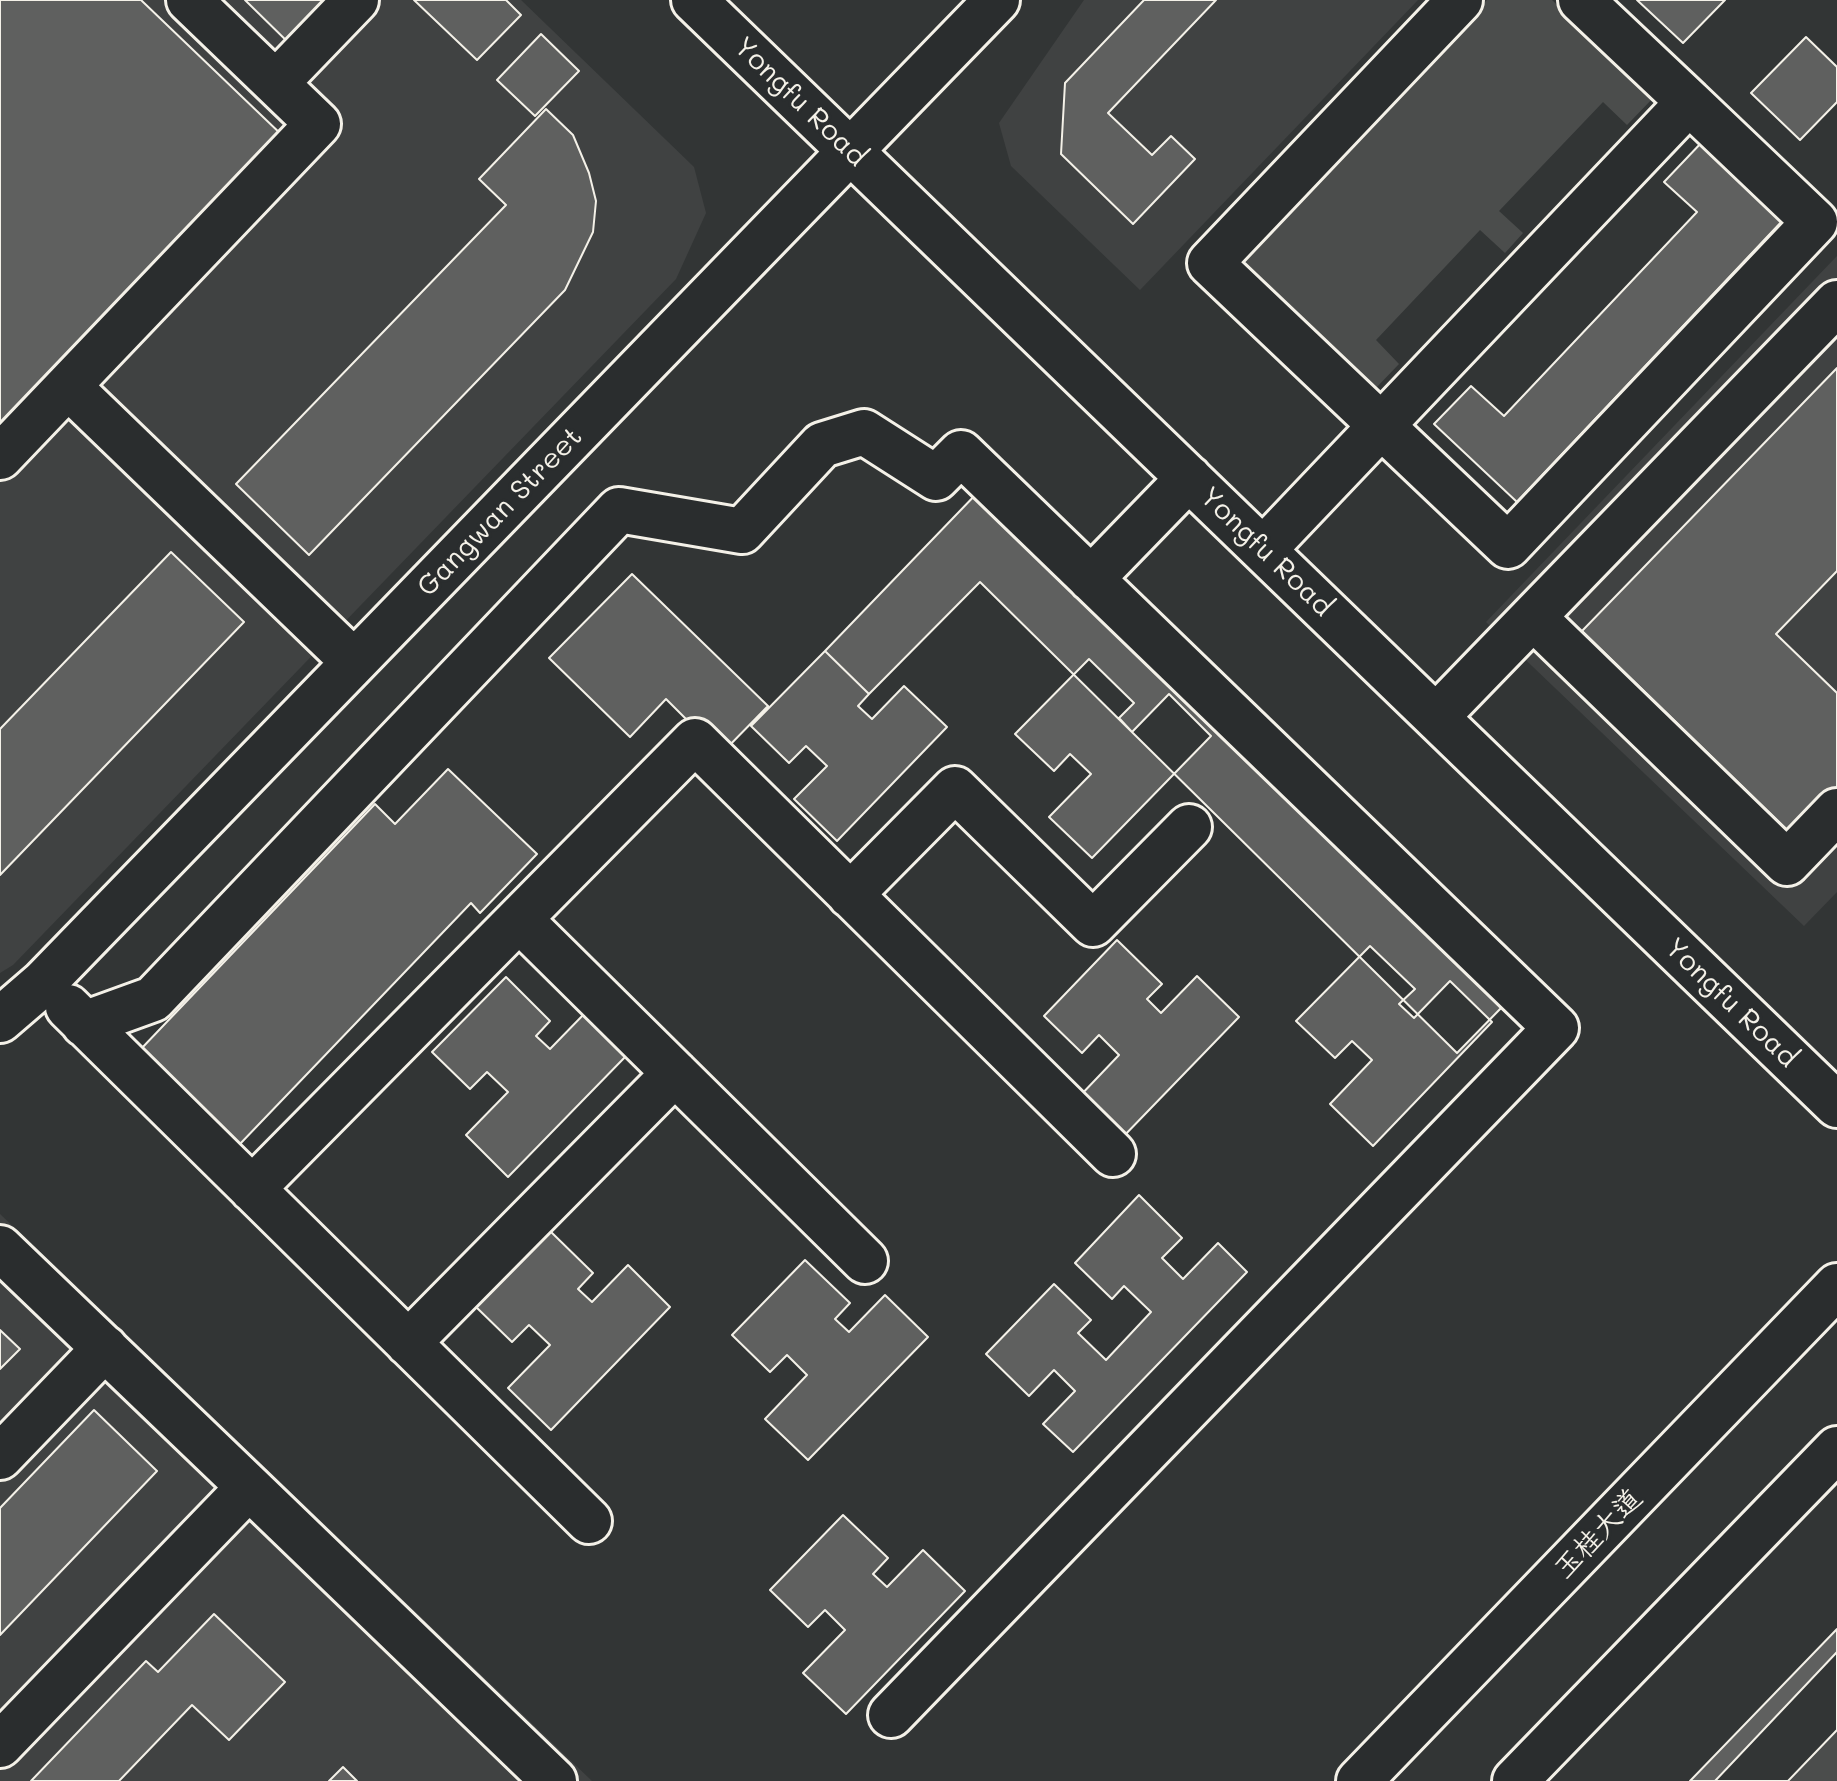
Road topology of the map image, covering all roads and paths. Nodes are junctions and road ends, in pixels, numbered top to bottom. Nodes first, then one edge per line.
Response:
1 (189, 0) edge
2 (356, 0) edge
3 (694, 0) edge
4 (997, 0) edge
5 (1460, 0) edge
6 (1581, 0) edge
7 (276, 83) junction
8 (1689, 102) junction
9 (850, 151) junction
10 (1837, 303) edge
11 (68, 386) junction
12 (1381, 425) junction
13 (0, 457) edge
14 (1189, 478) junction
15 (1263, 550) junction
16 (1091, 579) junction
17 (1533, 617) junction
18 (354, 662) junction
19 (1436, 717) junction
20 (1837, 811) edge
21 (1189, 827) dead end
22 (850, 895) junction
23 (519, 919) junction
24 (43, 983) junction
25 (0, 1020) edge
26 (84, 1024) junction
27 (675, 1073) junction
28 (1837, 1105) edge
29 (1113, 1154) dead end
30 (252, 1189) junction
31 (0, 1248) edge
32 (865, 1261) dead end
33 (1837, 1286) edge
34 (408, 1343) junction
35 (105, 1348) junction
36 (1837, 1449) edge
37 (0, 1457) edge
38 (249, 1487) junction
39 (589, 1521) dead end
40 (891, 1715) dead end
41 (0, 1745) edge
42 (554, 1781) edge
43 (1359, 1781) edge
44 (1515, 1781) edge

1 - 7 street
2 - 7 street
3 - 9 street, Yongfu Road
4 - 9 street, Gangwan Street
5 - 12 street
6 - 8 street
7 - 11 street
8 - 12 street
8 - 12 street
9 - 14 street, Yongfu Road
9 - 18 street, Gangwan Street
10 - 17 street
11 - 13 street
11 - 18 street
12 - 15 street
14 - 15 street, Yongfu Road
14 - 16 street
15 - 19 street, Yongfu Road
16 - 26 street
16 - 40 street
17 - 19 street
17 - 20 street
18 - 24 street, Gangwan Street
19 - 28 street, Yongfu Road
21 - 22 street
22 - 23 street
22 - 29 street
23 - 27 street
23 - 30 street
24 - 25 street, Gangwan Street
24 - 26 street
26 - 30 street
27 - 32 street
27 - 34 street
30 - 34 street
31 - 35 street
33 - 43 street, 玉桂大道
34 - 39 street
35 - 37 street
35 - 38 street
36 - 44 street
38 - 41 street
38 - 42 street

